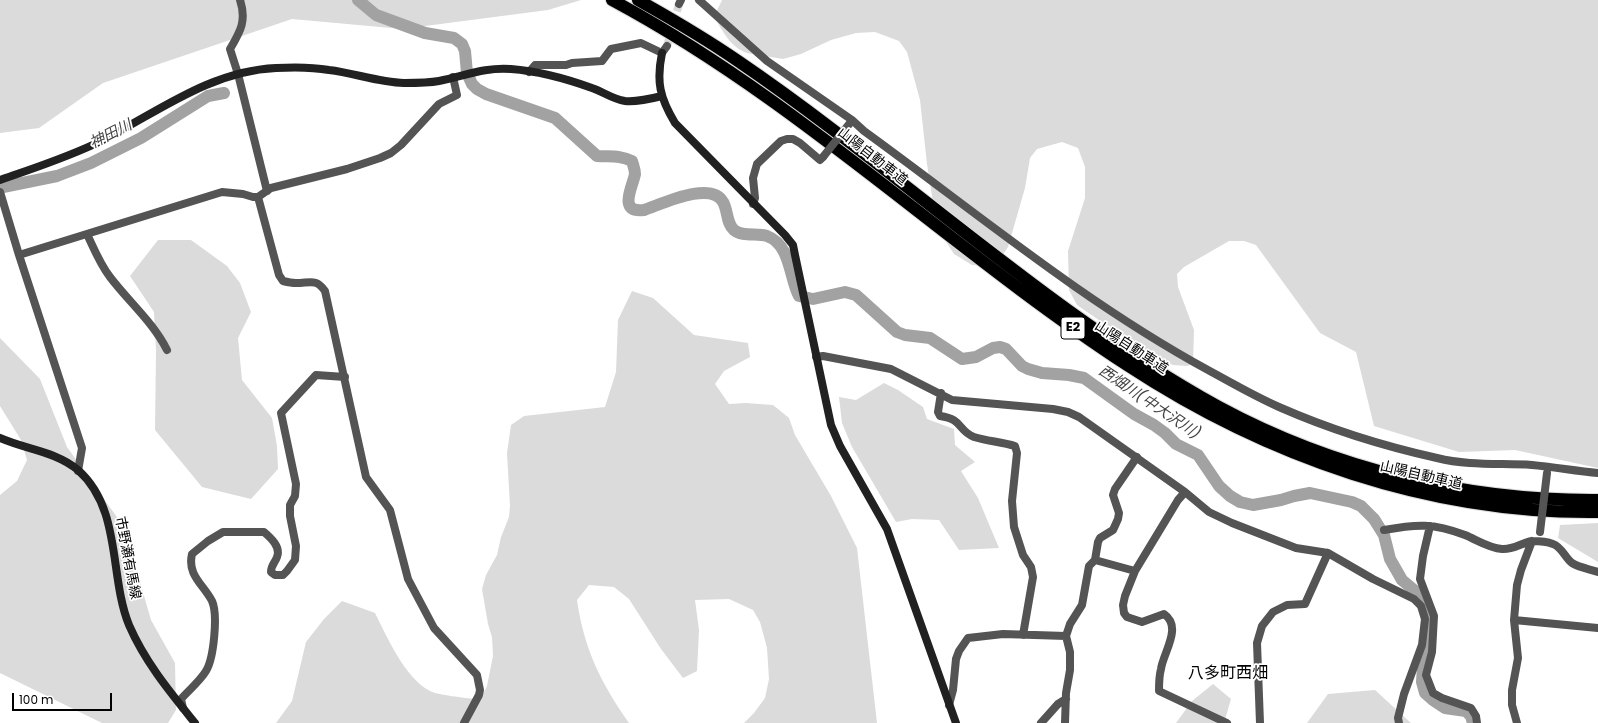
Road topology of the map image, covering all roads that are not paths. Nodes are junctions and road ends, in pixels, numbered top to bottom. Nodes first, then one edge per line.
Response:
1 (240, 0) edge
2 (612, 0) edge
3 (638, 0) edge
4 (699, 0) edge
5 (667, 46) tunnel mouth
6 (662, 53) junction
7 (529, 72) junction
8 (238, 74) junction
9 (456, 76) junction
10 (662, 96) junction
11 (851, 122) junction
12 (0, 180) edge
13 (268, 190) junction
14 (0, 192) edge
15 (258, 196) junction
16 (753, 204) junction
17 (87, 234) junction
18 (19, 255) junction
19 (167, 350) dead end
20 (816, 357) junction
21 (345, 377) junction
22 (941, 393) junction
23 (0, 438) edge
24 (1137, 457) junction
25 (1547, 470) junction
26 (78, 471) junction
27 (1598, 473) edge
28 (1186, 492) junction
29 (1598, 500) edge
30 (1598, 512) edge
31 (1430, 526) junction
32 (1384, 530) dead end
33 (1536, 542) junction
34 (1328, 553) junction
35 (1095, 560) junction
36 (1136, 571) junction
37 (1598, 572) edge
38 (1514, 620) junction
39 (1598, 628) edge
40 (1023, 635) junction
41 (1066, 636) junction
42 (1066, 699) junction
43 (950, 705) junction
44 (183, 708) junction
45 (195, 723) edge
46 (464, 723) edge
47 (956, 723) edge
48 (1041, 723) edge
49 (1065, 723) edge
50 (1226, 723) edge
51 (1260, 723) edge
52 (1399, 723) edge
53 (1477, 723) edge
54 (1516, 723) edge

1 - 8 street
2 - 30 highway, 山陽自動車道 / E2
3 - 29 highway, 山陽自動車道 / E2
4 - 11 street
5 - 6 street
6 - 7 street
6 - 10 street
7 - 9 street
7 - 10 street
8 - 9 street
8 - 12 street
8 - 13 street
9 - 13 street
10 - 16 street
11 - 16 street, bridge
11 - 25 street
13 - 15 street
14 - 18 street
15 - 17 street
15 - 21 street
16 - 20 street
17 - 18 street
17 - 19 street
18 - 26 street
20 - 22 street
20 - 43 street
21 - 44 street
21 - 46 street
22 - 24 street
22 - 40 street
23 - 26 street, 市野瀬有馬線
24 - 28 street
24 - 35 street
25 - 27 street
25 - 33 street, bridge
26 - 44 street, 市野瀬有馬線
28 - 34 street
28 - 36 street
31 - 32 street
31 - 33 street
31 - 53 street
33 - 37 street
33 - 38 street
34 - 51 street
34 - 52 street
35 - 36 street
35 - 41 street
36 - 50 street
38 - 39 street
38 - 54 street
40 - 41 street
40 - 43 street
41 - 42 street
42 - 48 street
42 - 49 street
43 - 47 street
44 - 45 street, 市野瀬有馬線

